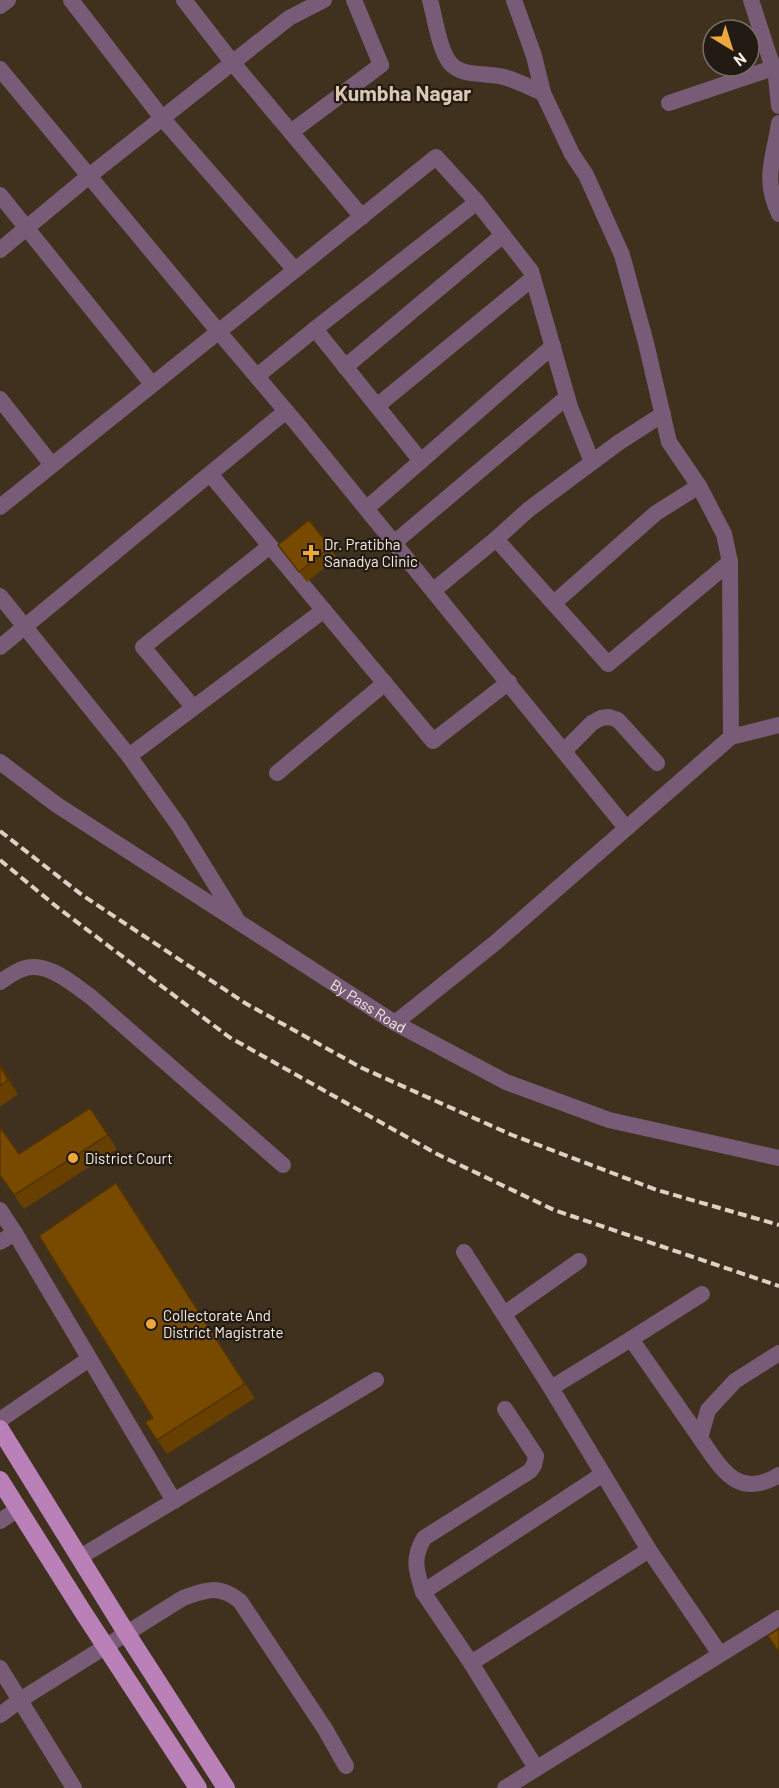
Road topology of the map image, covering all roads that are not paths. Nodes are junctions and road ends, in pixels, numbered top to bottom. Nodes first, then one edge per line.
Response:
1 (8, 0) edge
2 (70, 0) edge
3 (184, 0) edge
4 (324, 0) edge
5 (354, 0) edge
6 (430, 0) edge
7 (514, 0) edge
8 (751, 0) edge
9 (299, 5) edge
10 (0, 6) edge
11 (232, 62) junction
12 (776, 67) edge
13 (0, 69) edge
14 (543, 93) junction
15 (669, 103) dead end
16 (779, 106) edge
17 (162, 118) junction
18 (779, 123) edge
19 (291, 132) junction
20 (89, 176) junction
21 (0, 195) edge
22 (477, 202) junction
23 (779, 214) edge
24 (362, 217) junction
25 (27, 229) junction
26 (503, 235) junction
27 (0, 250) edge
28 (295, 270) junction
29 (533, 278) junction
30 (315, 329) junction
31 (218, 331) junction
32 (553, 346) junction
33 (345, 367) junction
34 (257, 376) junction
35 (152, 384) junction
36 (567, 398) junction
37 (0, 399) edge
38 (377, 406) junction
39 (286, 411) junction
40 (663, 414) junction
41 (421, 461) junction
42 (592, 462) junction
43 (52, 465) junction
44 (210, 474) junction
45 (699, 486) junction
46 (0, 507) edge
47 (367, 508) junction
48 (496, 539) junction
49 (394, 542) junction
50 (270, 546) junction
51 (730, 562) junction
52 (434, 590) junction
53 (0, 597) edge
54 (554, 603) junction
55 (324, 610) junction
56 (25, 627) junction
57 (0, 647) edge
58 (509, 682) junction
59 (385, 683) junction
60 (193, 707) junction
61 (779, 725) edge
62 (731, 737) junction
63 (564, 751) junction
64 (129, 756) junction
65 (0, 762) edge
66 (657, 763) dead end
67 (277, 773) dead end
68 (626, 828) junction
69 (240, 923) junction
70 (0, 982) edge
71 (395, 1023) junction
72 (779, 1158) edge
73 (283, 1165) dead end
74 (0, 1210) edge
75 (15, 1233) junction
76 (0, 1242) edge
77 (464, 1252) dead end
78 (579, 1261) dead end
79 (702, 1294) dead end
80 (504, 1314) junction
81 (632, 1339) junction
82 (779, 1353) edge
83 (89, 1359) junction
84 (376, 1380) dead end
85 (550, 1388) junction
86 (505, 1409) dead end
87 (0, 1420) edge
88 (0, 1429) edge
89 (700, 1438) junction
90 (603, 1474) junction
91 (779, 1474) edge
92 (0, 1480) edge
93 (174, 1501) junction
94 (18, 1509) junction
95 (0, 1521) edge
96 (649, 1550) junction
97 (80, 1557) junction
98 (423, 1592) junction
99 (779, 1618) edge
100 (127, 1634) junction
101 (106, 1647) junction
102 (720, 1654) junction
103 (471, 1663) junction
104 (0, 1668) edge
105 (20, 1700) junction
106 (0, 1715) edge
107 (345, 1766) dead end
108 (536, 1767) junction
109 (194, 1787) edge
110 (74, 1788) edge
111 (226, 1788) edge
112 (505, 1788) edge

1 - 10 street
2 - 17 street
3 - 11 street
4 - 9 street
5 - 19 street
6 - 14 street
7 - 14 street
8 - 12 street
9 - 11 street
11 - 17 street
11 - 19 street
12 - 15 street
12 - 16 street
13 - 20 street
14 - 40 street
17 - 20 street
17 - 28 street
18 - 23 street
19 - 24 street
20 - 25 street
20 - 31 street
21 - 25 street
22 - 24 street
22 - 26 street
22 - 30 street
24 - 28 street
25 - 27 street
25 - 35 street
26 - 29 street
26 - 33 street
28 - 31 street
29 - 32 street
29 - 38 street
30 - 33 street
30 - 34 street
31 - 34 street
31 - 35 street
32 - 36 street
32 - 41 street
33 - 38 street
34 - 39 street
35 - 43 street
36 - 42 street
36 - 49 street
37 - 43 street
38 - 41 street
39 - 44 street
39 - 47 street
40 - 42 street
40 - 45 street
41 - 47 street
42 - 48 street
43 - 46 street
44 - 50 street
44 - 56 street
45 - 51 street
45 - 54 street
47 - 49 street
48 - 52 street
48 - 54 street
49 - 52 street
50 - 55 street
50 - 60 street
51 - 54 street
51 - 62 street
52 - 58 street
53 - 56 street
55 - 59 street
55 - 60 street
56 - 57 street
56 - 64 street
58 - 59 street
58 - 63 street
59 - 67 street
60 - 64 street
61 - 62 street
62 - 68 street
63 - 66 street
63 - 68 street
64 - 69 street
65 - 69 street, By Pass Road
68 - 71 street
69 - 71 street, By Pass Road
70 - 73 street
71 - 72 street, By Pass Road
74 - 75 street
75 - 76 street
75 - 83 street
77 - 80 street
78 - 80 street
79 - 81 street
80 - 85 street
81 - 85 street
81 - 89 street
82 - 89 street
83 - 87 street
83 - 93 street
84 - 93 street
85 - 90 street
86 - 98 street
88 - 97 main road
89 - 91 street
90 - 96 street
90 - 98 street
92 - 94 main road
93 - 97 street
94 - 95 street
94 - 101 main road
96 - 102 street
96 - 103 street
97 - 100 main road
98 - 103 street
99 - 102 street
100 - 101 street
100 - 107 street
100 - 111 main road
101 - 105 street
101 - 109 main road
102 - 108 street
103 - 108 street
104 - 105 street
105 - 106 street
105 - 110 street
108 - 112 street

